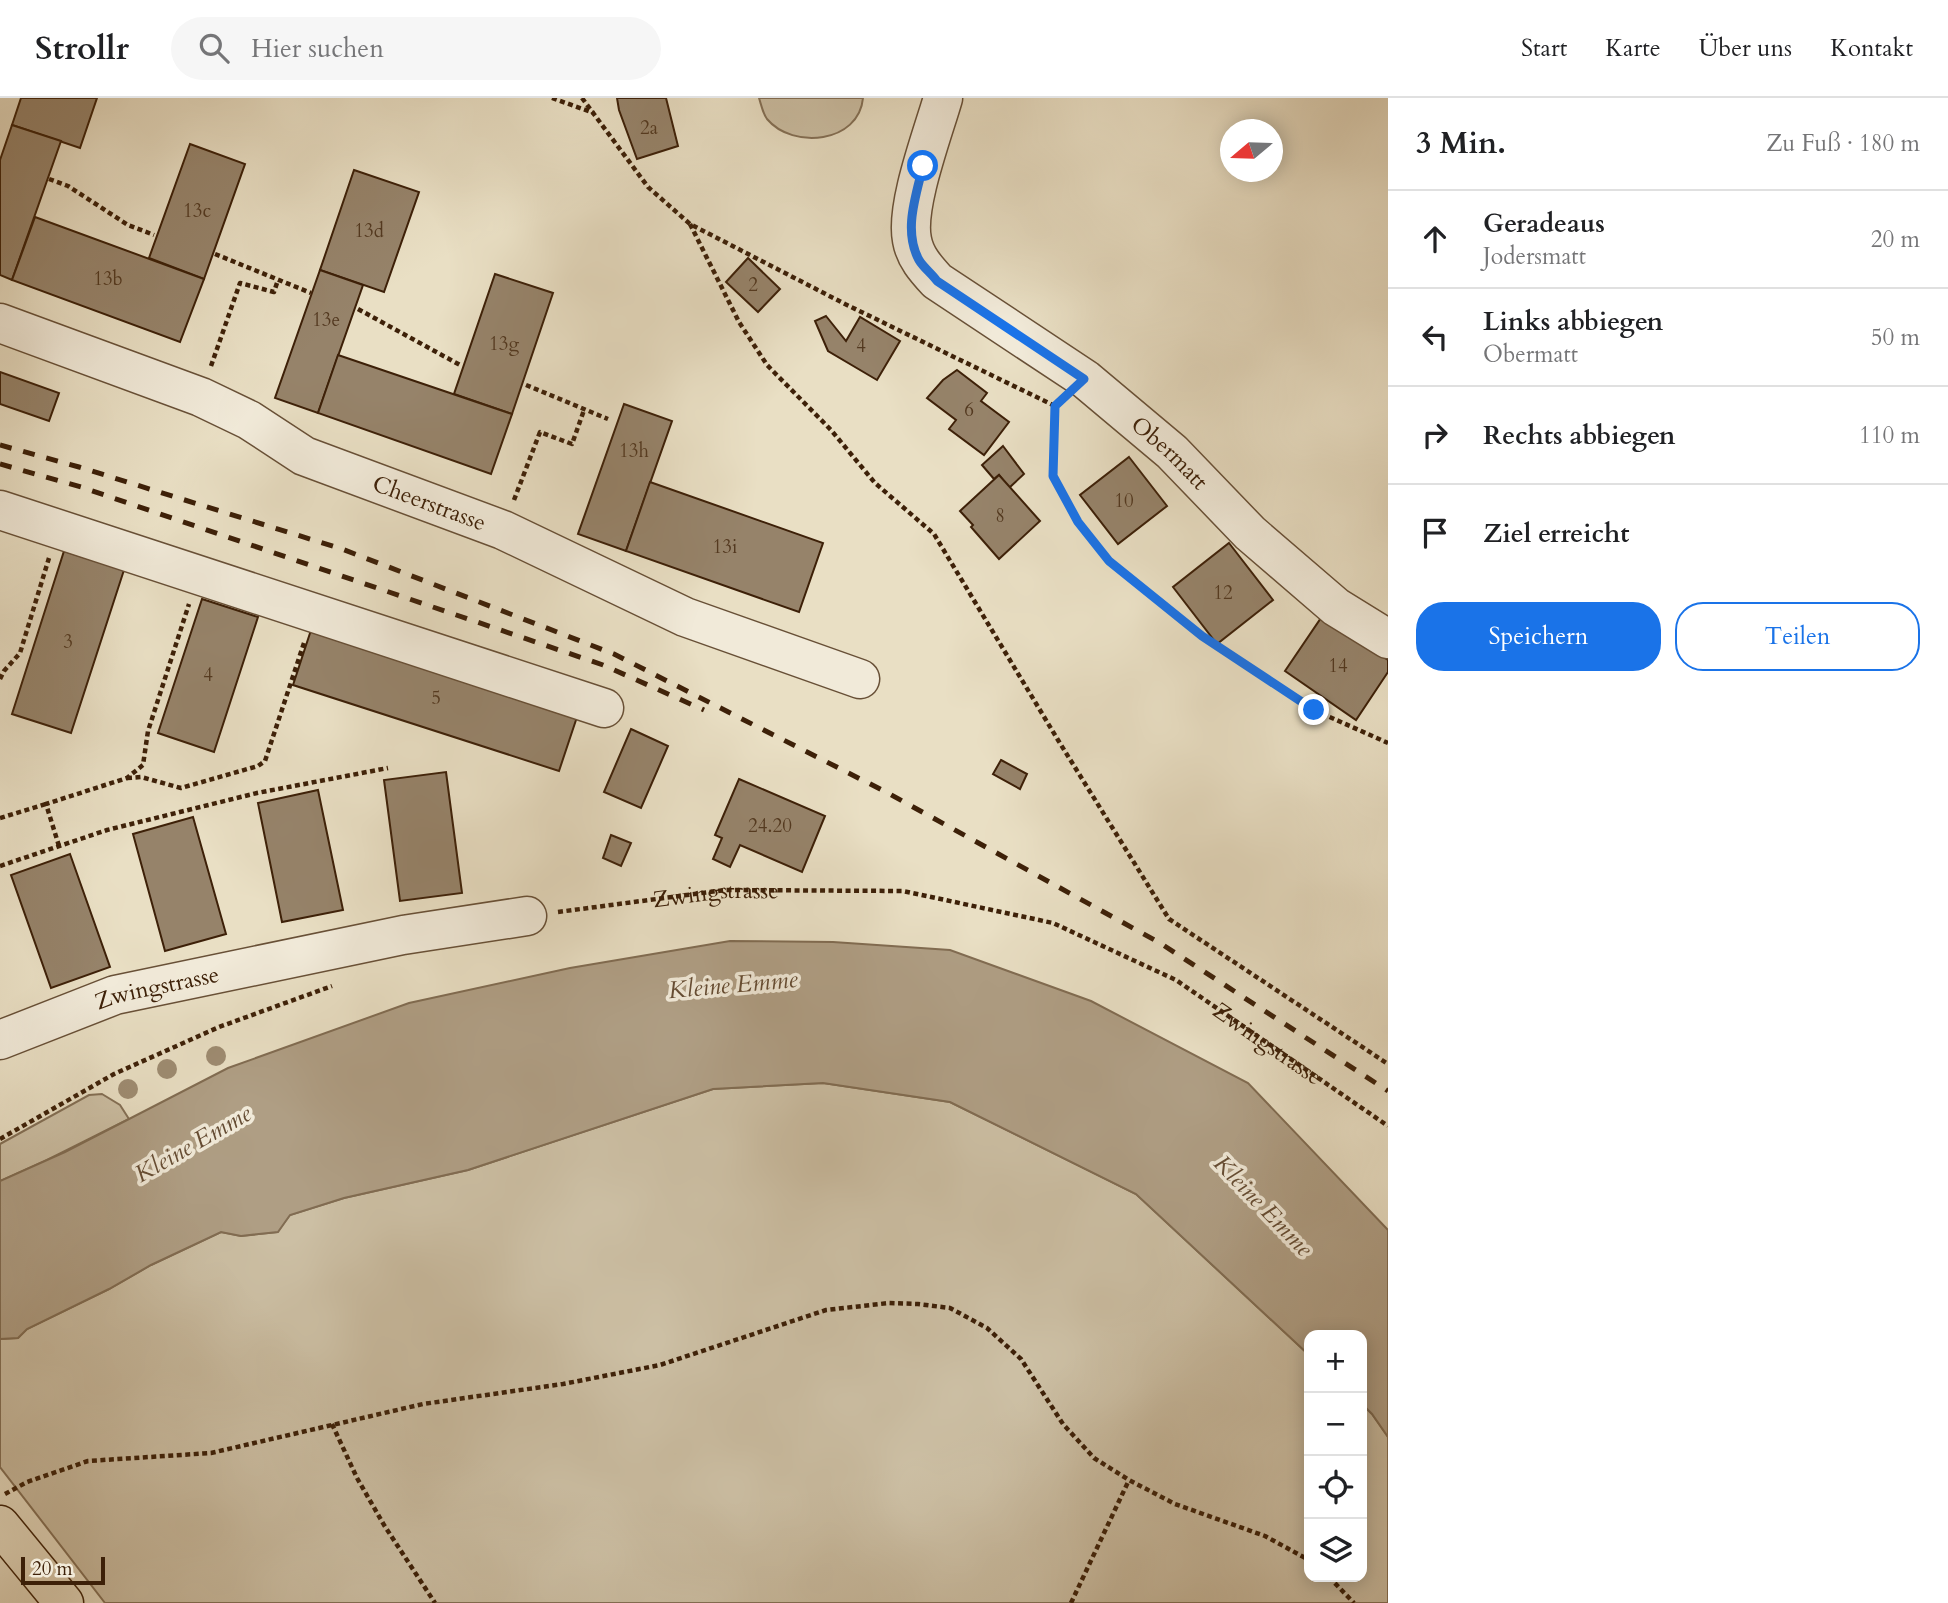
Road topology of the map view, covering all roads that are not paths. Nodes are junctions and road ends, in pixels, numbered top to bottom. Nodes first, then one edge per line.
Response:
1 (943, 98) edge
2 (0, 323) edge
3 (0, 510) edge
4 (1388, 639) edge
5 (860, 679) dead end
6 (604, 708) dead end
7 (527, 916) road end
8 (0, 1040) edge
9 (4, 1508) edge
10 (64, 1603) edge

1 - 4 street, Obermatt
2 - 5 street, Cheerstrasse
3 - 6 street
7 - 8 street, Zwingstrasse
9 - 10 main road

